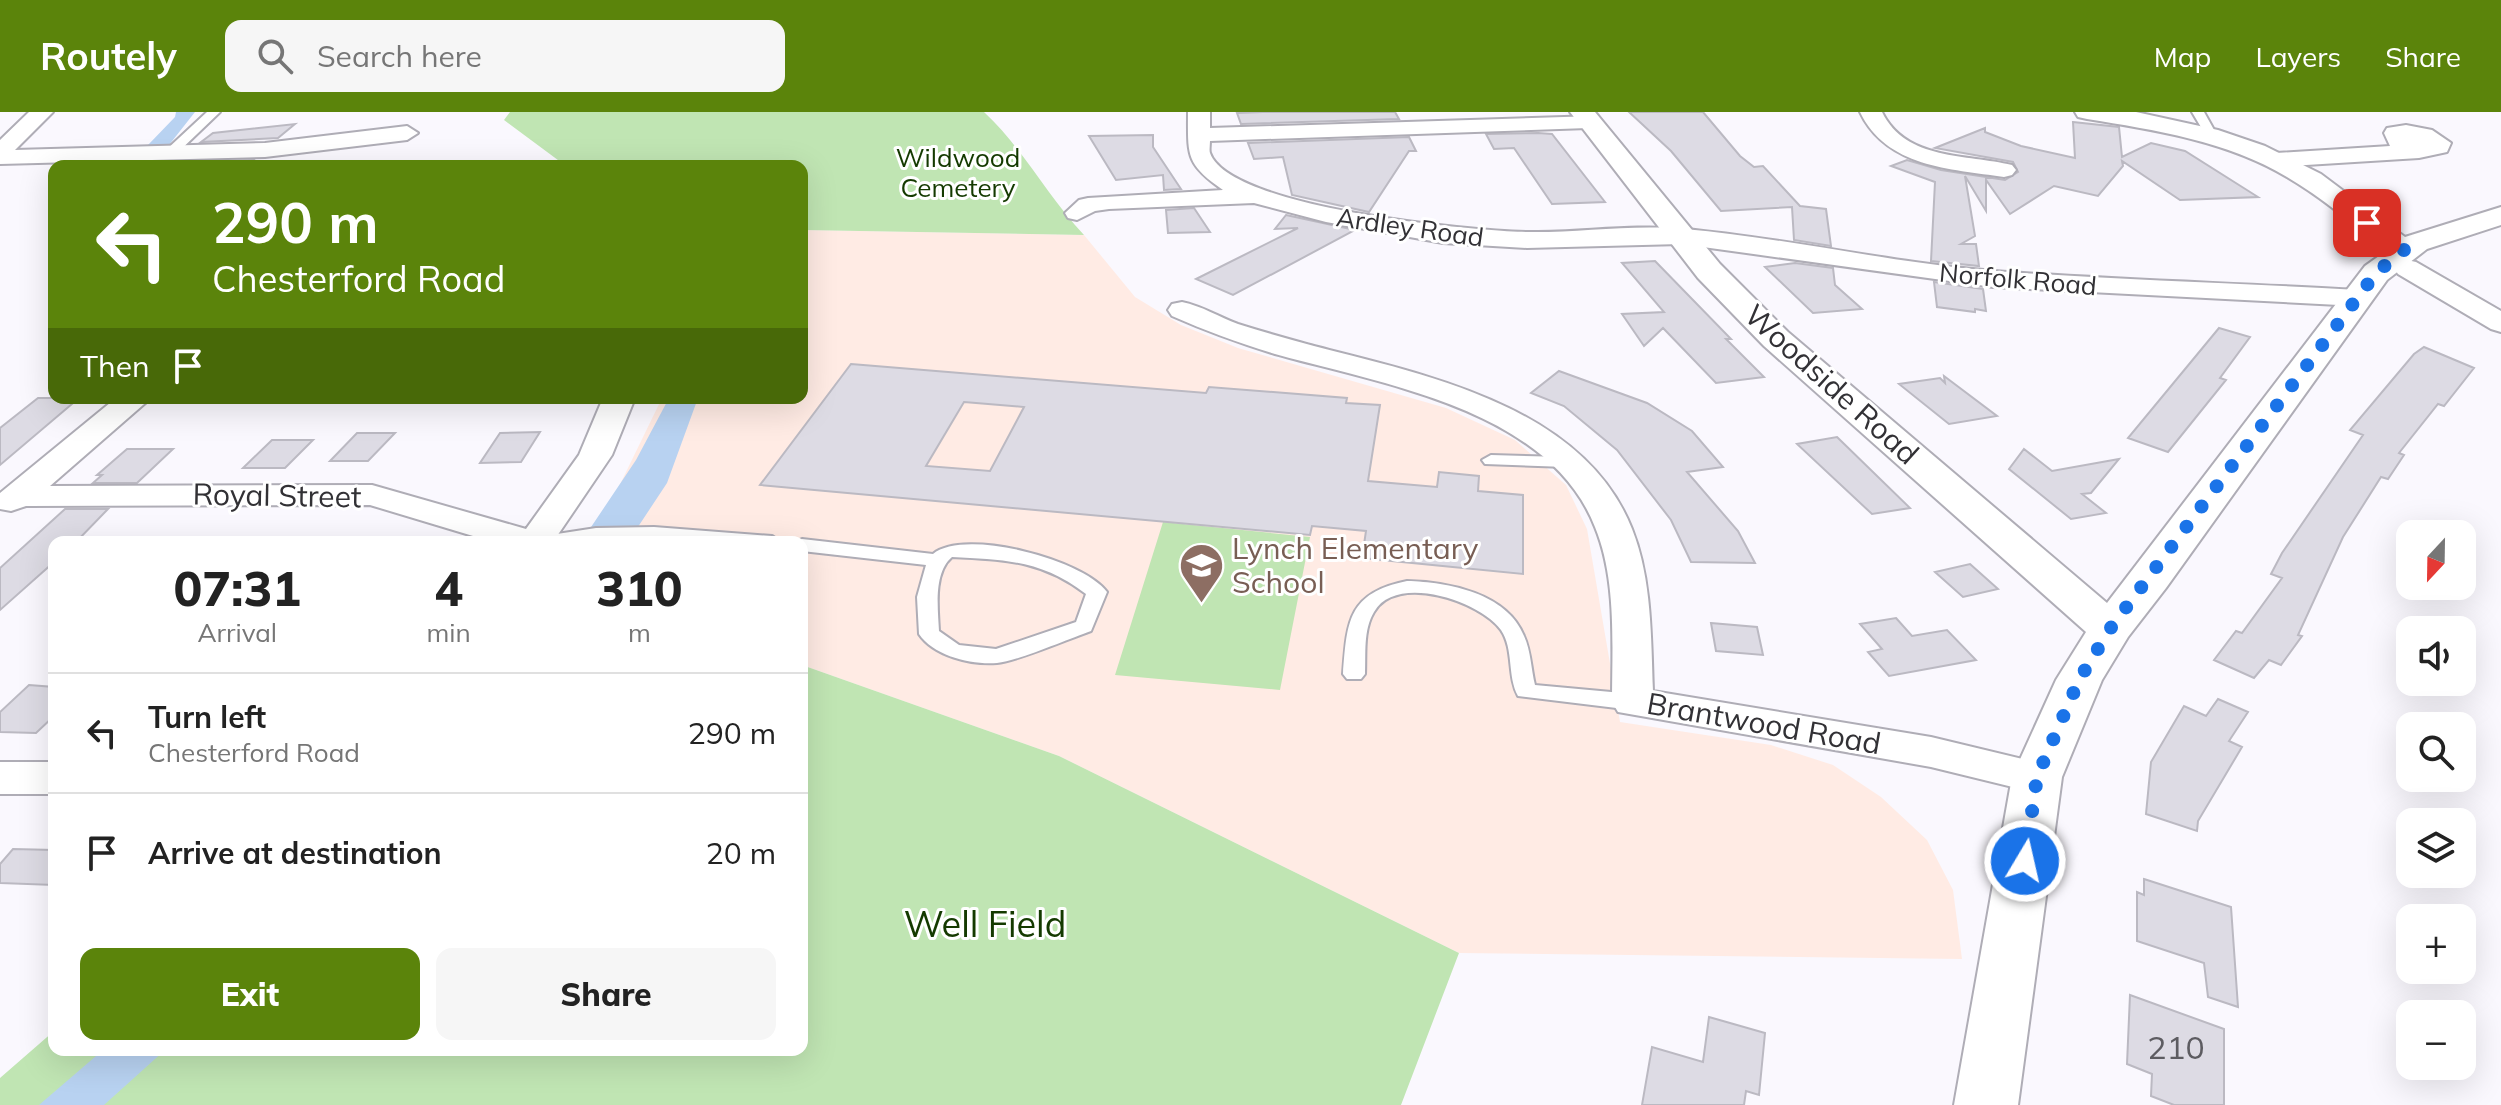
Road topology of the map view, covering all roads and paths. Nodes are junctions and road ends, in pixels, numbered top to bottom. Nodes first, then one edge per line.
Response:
1 (42, 112) edge
2 (214, 112) edge
3 (1871, 112) edge
4 (2087, 112) edge
5 (2198, 112) edge
6 (1585, 117) edge
7 (1200, 124) edge
8 (408, 133) edge
9 (2212, 137) junction
10 (2419, 151) dead end
11 (0, 154) edge
12 (169, 154) junction
13 (2276, 160) junction
14 (2004, 170) dead end
15 (1257, 196) junction
16 (1077, 213) dead end
17 (2501, 216) edge
18 (1681, 236) junction
19 (2406, 259) junction
20 (2358, 298) junction
21 (1182, 310) dead end
22 (2501, 323) edge
23 (128, 404) edge
24 (617, 404) edge
25 (1491, 460) dead end
26 (1566, 462) junction
27 (8, 503) edge
28 (513, 536) edge
29 (539, 536) edge
30 (563, 536) edge
31 (691, 536) edge
32 (808, 546) edge
33 (937, 560) junction
34 (2110, 629) junction
35 (1354, 674) dead end
36 (1633, 702) junction
37 (2037, 777) junction
38 (0, 778) edge
39 (48, 778) edge
40 (1986, 1105) edge

1 - 11 street
2 - 12 lane
3 - 14 street
4 - 9 street
5 - 9 lane
6 - 7 street
6 - 18 street, Woodside Road
7 - 15 street, Ardley Road
8 - 12 street
9 - 13 street
10 - 13 street
11 - 12 street
13 - 19 street
15 - 16 street
15 - 18 street, Ardley Road
17 - 19 street
18 - 20 street, Norfolk Road
18 - 34 street, Woodside Road
19 - 20 street
19 - 22 street
20 - 34 street
21 - 26 street, Brantwood Road
23 - 27 street
24 - 29 street
25 - 26 lane
26 - 36 street, Brantwood Road
27 - 28 street, Royal Street
30 - 31 lane
32 - 33 lane
33 - 33 lane
34 - 37 street
35 - 36 lane
36 - 37 street, Brantwood Road
37 - 40 street
38 - 39 street

